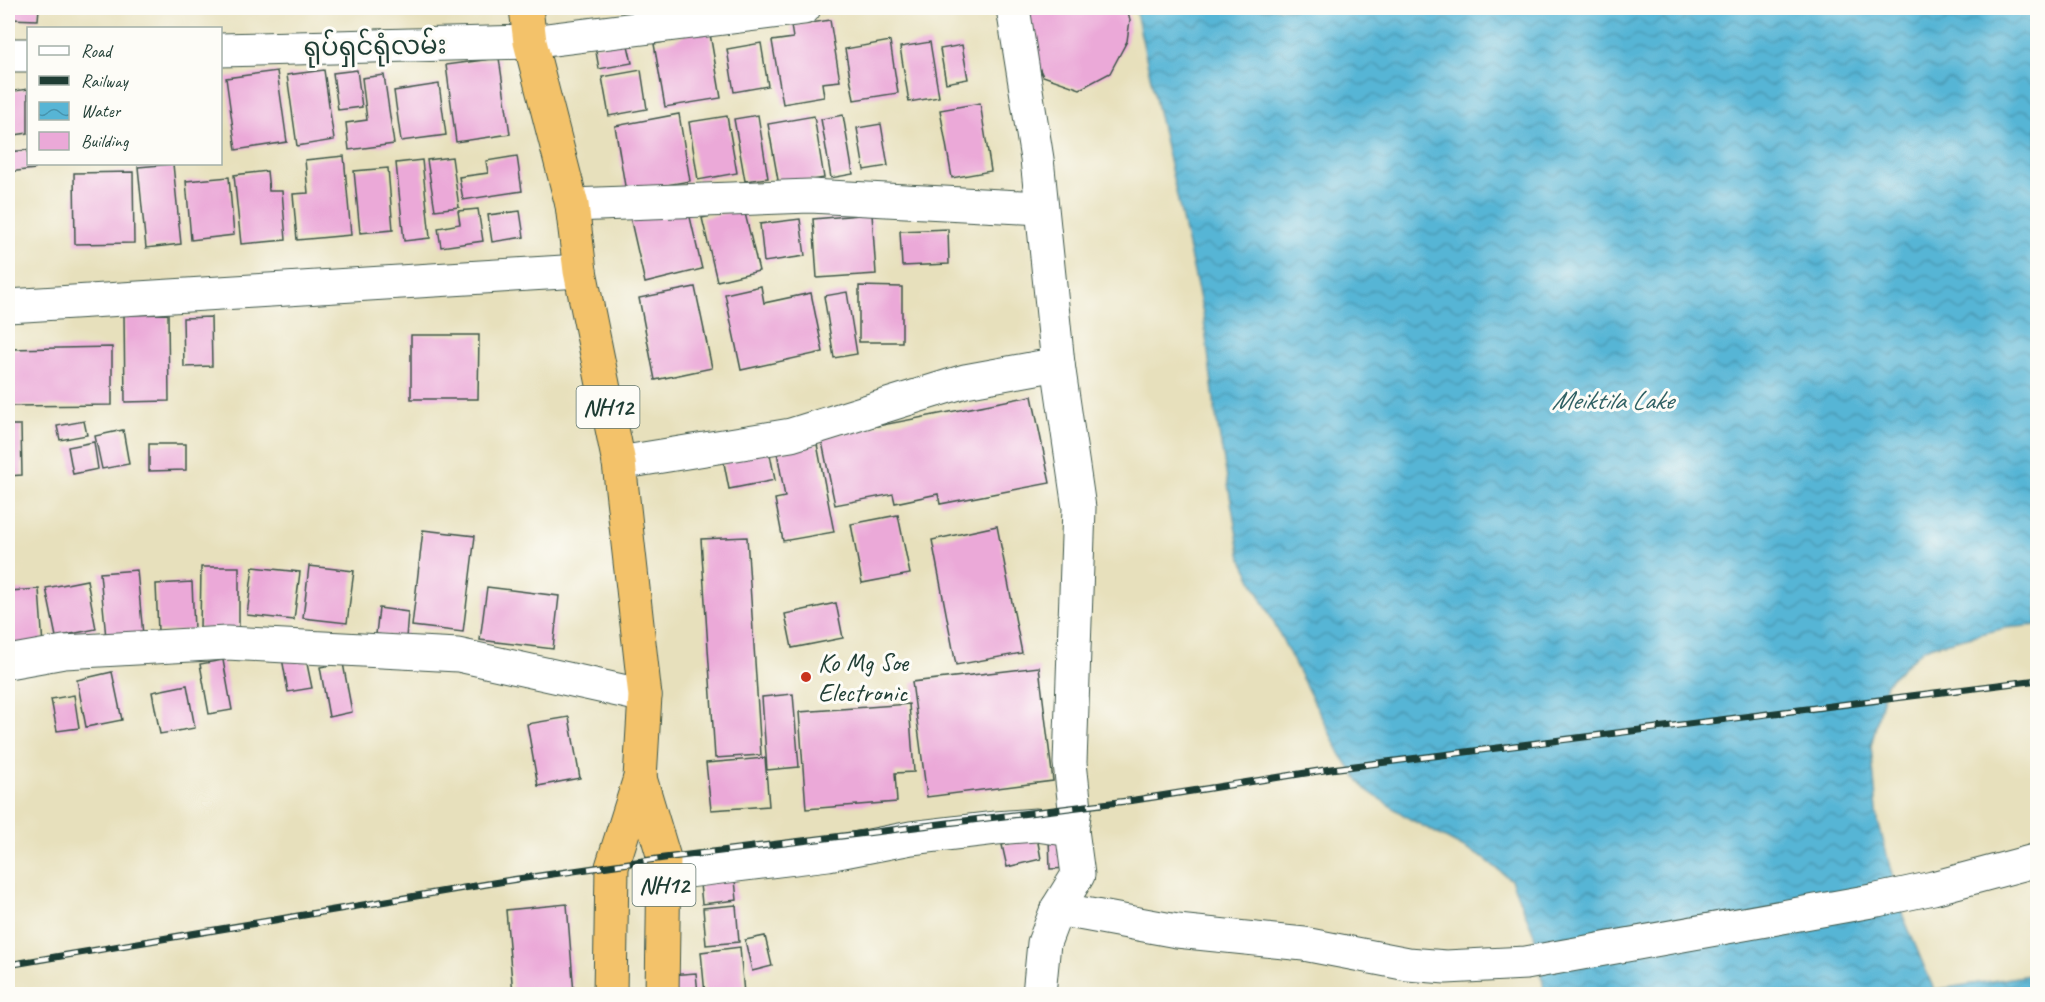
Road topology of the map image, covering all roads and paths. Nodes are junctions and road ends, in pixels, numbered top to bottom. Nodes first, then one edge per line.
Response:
1 (526, 8) edge
2 (804, 8) edge
3 (1013, 8) edge
4 (530, 42) junction
5 (222, 50) edge
6 (8, 55) edge
7 (27, 55) edge
8 (572, 205) junction
9 (1041, 208) junction
10 (580, 270) junction
11 (8, 306) edge
12 (1058, 364) junction
13 (619, 463) junction
14 (8, 662) edge
15 (645, 696) junction
16 (640, 778) junction
17 (1072, 830) junction
18 (2037, 860) edge
19 (664, 874) junction
20 (1057, 909) junction
21 (610, 994) edge
22 (662, 994) edge
23 (1039, 994) edge

1 - 4 highway, NH12
2 - 4 street, ရုပ်ရှင်ရုံလမ်း
3 - 9 street
4 - 5 street, ရုပ်ရှင်ရုံလမ်း
4 - 8 highway, NH12
6 - 7 street
8 - 9 street
8 - 10 highway, NH12
9 - 12 street
10 - 11 street
10 - 13 highway, NH12
12 - 13 street
12 - 17 street
13 - 15 highway, NH12
14 - 15 street
15 - 16 highway, NH12
16 - 19 highway, NH12
16 - 21 highway, NH12
17 - 19 street
17 - 20 street
18 - 20 street
19 - 22 highway, NH12
20 - 23 street

